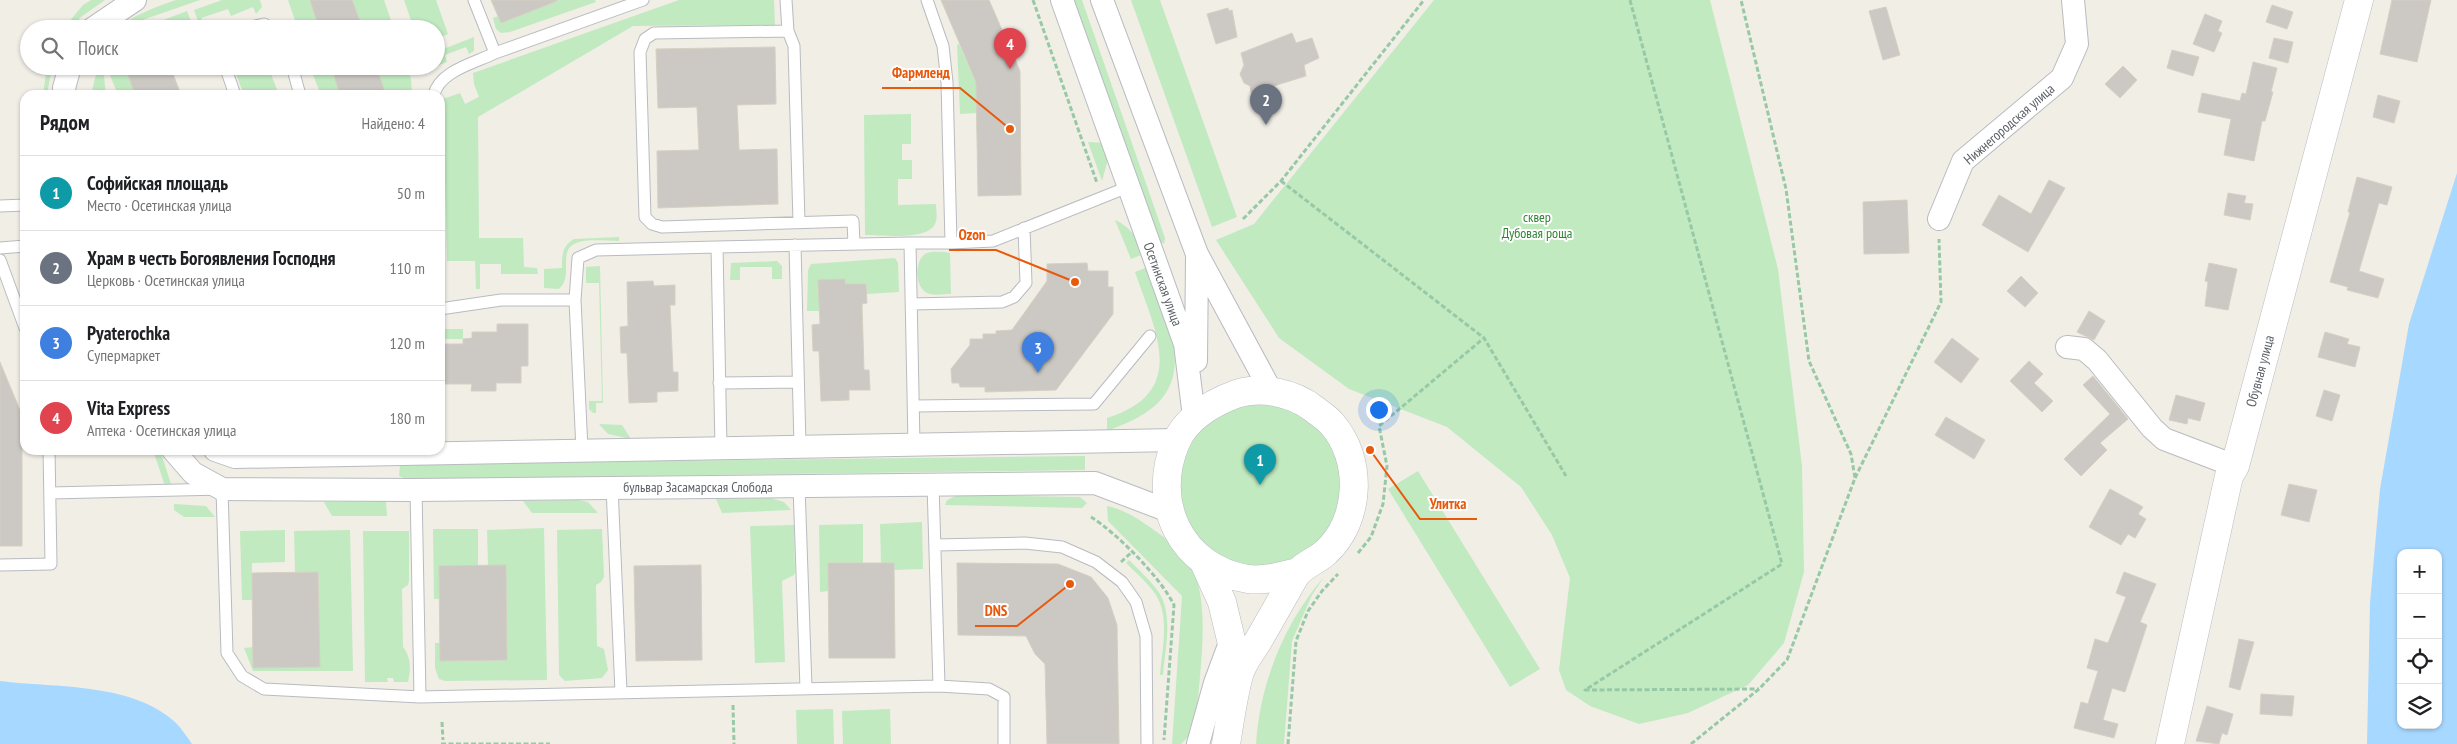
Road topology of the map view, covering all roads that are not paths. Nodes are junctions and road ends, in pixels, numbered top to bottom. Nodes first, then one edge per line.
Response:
1 (134, 0) edge
2 (474, 0) edge
3 (644, 0) edge
4 (786, 0) edge
5 (927, 0) edge
6 (1062, 0) edge
7 (1102, 0) edge
8 (2073, 0) edge
9 (2359, 0) edge
10 (105, 20) edge
11 (788, 31) junction
12 (495, 53) junction
13 (68, 75) edge
14 (228, 75) edge
15 (294, 75) edge
16 (64, 90) edge
17 (233, 90) edge
18 (299, 90) edge
19 (435, 90) edge
20 (1128, 187) junction
21 (20, 204) edge
22 (0, 206) edge
23 (1939, 219) road end
24 (799, 222) junction
25 (1024, 228) junction
26 (910, 243) junction
27 (950, 243) junction
28 (854, 244) junction
29 (795, 245) junction
30 (20, 246) edge
31 (717, 247) junction
32 (0, 248) edge
33 (1197, 254) junction
34 (0, 260) edge
35 (576, 300) junction
36 (912, 304) junction
37 (445, 308) edge
38 (20, 314) edge
39 (1150, 336) dead end
40 (2067, 347) dead end
41 (798, 382) junction
42 (719, 383) junction
43 (1271, 391) junction
44 (914, 406) junction
45 (1194, 417) junction
46 (1177, 440) junction
47 (914, 444) junction
48 (800, 446) junction
49 (721, 448) junction
50 (582, 450) junction
51 (445, 451) edge
52 (49, 455) edge
53 (177, 455) edge
54 (226, 455) edge
55 (2235, 466) junction
56 (933, 484) junction
57 (799, 486) junction
58 (612, 487) junction
59 (228, 489) junction
60 (416, 490) junction
61 (50, 493) junction
62 (1169, 511) junction
63 (935, 545) junction
64 (1203, 560) junction
65 (0, 565) edge
66 (1298, 572) junction
67 (1231, 640) junction
68 (1239, 673) junction
69 (938, 686) junction
70 (806, 688) junction
71 (621, 692) junction
72 (420, 697) junction
73 (1004, 744) edge
74 (1147, 744) edge
75 (1198, 744) edge
76 (1226, 744) edge
77 (2170, 744) edge

1 - 10 street
2 - 12 lane
3 - 12 lane
4 - 11 lane
5 - 27 lane
6 - 20 street, Осетинская улица
7 - 33 street, Осетинская улица
8 - 23 street, Нижнегородская улица
9 - 55 street, Обувная улица
11 - 24 lane
11 - 24 lane
12 - 19 lane
13 - 16 street
14 - 17 lane
15 - 18 lane
20 - 25 lane
20 - 45 street, Осетинская улица
21 - 22 lane
24 - 28 lane
25 - 27 lane
25 - 36 lane
26 - 27 lane
26 - 28 lane
26 - 36 lane
28 - 29 lane
29 - 31 lane
29 - 41 lane
30 - 32 lane
31 - 35 lane
31 - 42 lane
33 - 43 street, Осетинская улица
33 - 45 street, Осетинская улица
34 - 38 lane
35 - 37 lane
35 - 50 lane
36 - 44 lane
39 - 44 lane
40 - 55 street
41 - 42 lane
41 - 48 lane
42 - 49 lane
43 - 45 street
43 - 66 street
44 - 47 lane
45 - 46 street
46 - 47 street
46 - 62 street
47 - 48 street
48 - 49 street
49 - 50 street
50 - 51 street
52 - 61 lane
53 - 59 street
54 - 59 street
55 - 77 street, Обувная улица
56 - 57 street, бульвар Засамарская Слобода
56 - 62 street, бульвар Засамарская Слобода
56 - 63 lane
57 - 58 street, бульвар Засамарская Слобода
57 - 70 lane
58 - 60 street, бульвар Засамарская Слобода
58 - 71 lane
59 - 60 street, бульвар Засамарская Слобода
59 - 61 lane
59 - 72 lane
60 - 72 lane
61 - 65 lane
62 - 64 street
63 - 69 lane
63 - 74 lane
64 - 66 street
64 - 67 street
66 - 68 street
67 - 68 street
67 - 75 street
68 - 76 street
69 - 70 lane
69 - 73 lane
70 - 71 lane
71 - 72 lane

